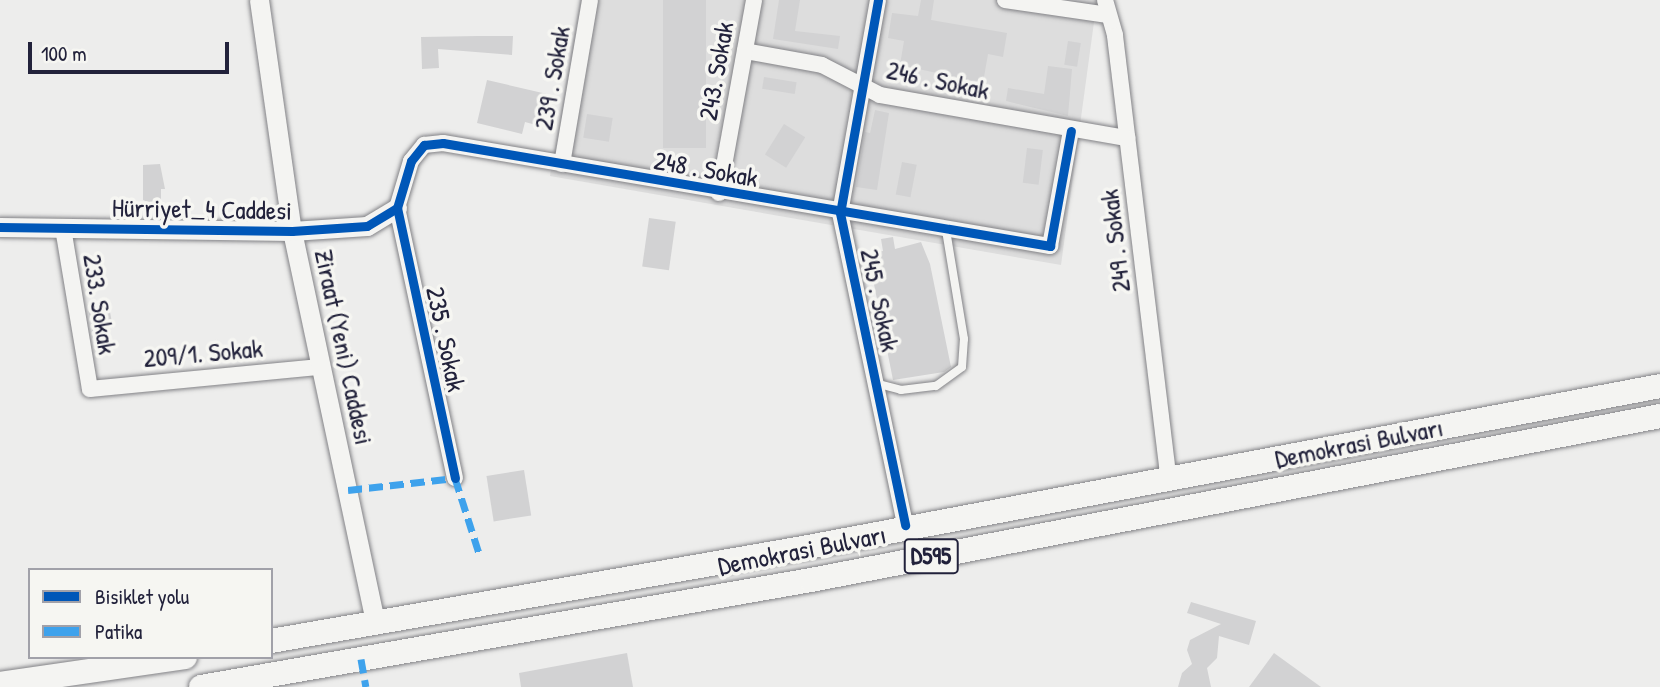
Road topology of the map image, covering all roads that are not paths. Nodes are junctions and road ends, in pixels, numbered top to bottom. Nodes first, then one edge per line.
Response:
1 (259, 0) edge
2 (590, 0) edge
3 (754, 0) edge
4 (878, 0) edge
5 (1005, 0) edge
6 (1106, 8) edge
7 (745, 51) junction
8 (863, 87) junction
9 (1072, 131) junction
10 (1127, 138) junction
11 (562, 164) junction
12 (719, 193) junction
13 (397, 208) junction
14 (840, 213) junction
15 (0, 227) edge
16 (63, 228) junction
17 (946, 230) junction
18 (292, 231) junction
19 (320, 367) junction
20 (876, 383) junction
21 (1660, 386) edge
22 (90, 389) joint
23 (1660, 416) edge
24 (1168, 477) junction
25 (455, 478) dead end
26 (905, 526) junction
27 (375, 621) junction
28 (273, 640) edge
29 (171, 659) edge
30 (0, 684) edge
31 (201, 687) edge

1 - 18 street, Ziraat (Yeni) Caddesi
2 - 11 street, 239 . Sokak
3 - 7 street, 243. Sokak
4 - 8 street, 245 . Sokak
5 - 6 street
6 - 10 street, 249 . Sokak
7 - 8 street, 246 . Sokak
7 - 12 street, 243. Sokak
8 - 9 street, 246 . Sokak
8 - 14 street, 245 . Sokak
9 - 10 street, 246 . Sokak
9 - 17 street, 248 . Sokak
10 - 24 street, 249 . Sokak
11 - 12 street, 248 . Sokak
11 - 13 street, 248 . Sokak
12 - 14 street, 248 . Sokak
13 - 18 street, Hürriyet_4 Caddesi
13 - 25 street, 235 . Sokak
14 - 17 street, 248 . Sokak
14 - 20 street, 245 . Sokak
15 - 16 street, Hürriyet_4 Caddesi
16 - 18 street, Hürriyet_4 Caddesi
16 - 22 street, 233. Sokak
17 - 20 lane
18 - 19 street, Ziraat (Yeni) Caddesi
19 - 22 street, 209/1. Sokak
19 - 27 street, Ziraat (Yeni) Caddesi
20 - 26 street, 245 . Sokak
21 - 24 highway, Demokrasi Bulvarı / D595
23 - 31 highway, Demokrasi Bulvarı / D595
24 - 26 highway, Demokrasi Bulvarı / D595
26 - 27 highway, Demokrasi Bulvarı / D595
27 - 28 highway, Demokrasi Bulvarı / D595
29 - 30 highway

